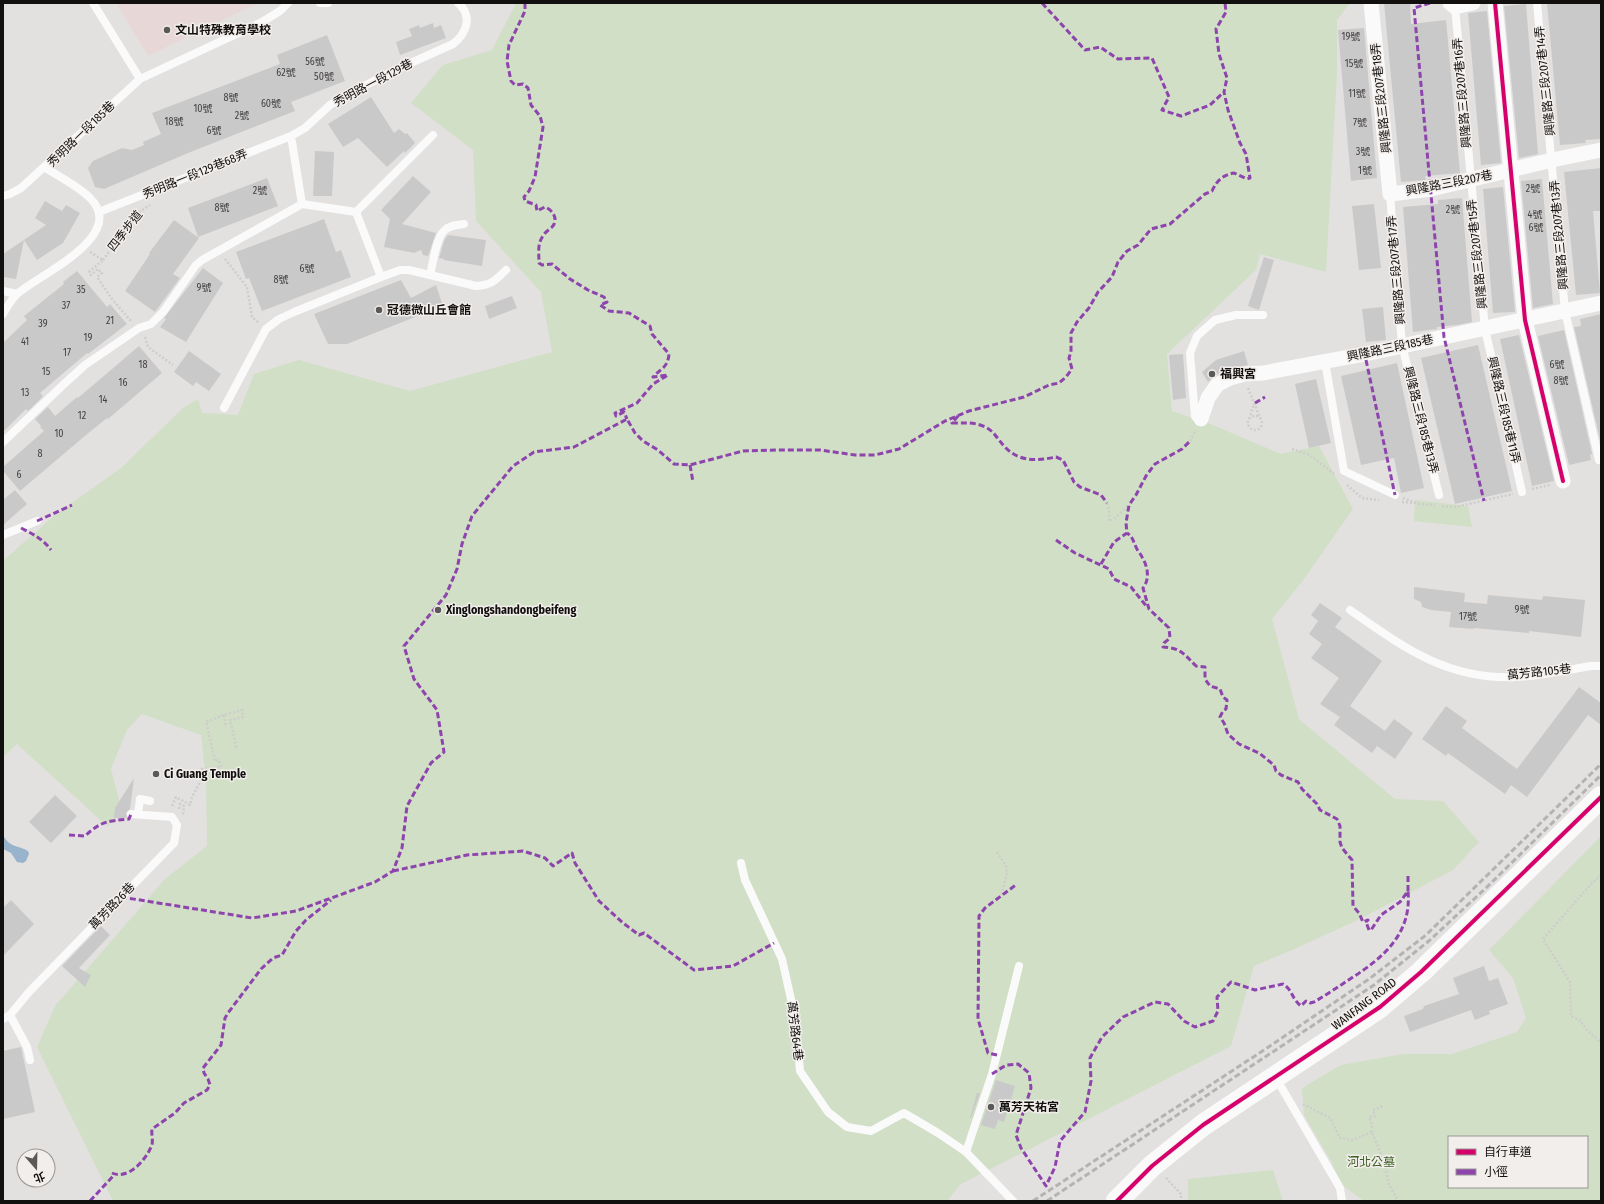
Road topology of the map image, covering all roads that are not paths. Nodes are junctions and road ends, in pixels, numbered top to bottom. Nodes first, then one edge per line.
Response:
1 (93, 3) edge
2 (288, 3) edge
3 (320, 3) edge
4 (328, 3) edge
5 (458, 3) edge
6 (1371, 3) edge
7 (1473, 3) edge
8 (1495, 3) edge
9 (1537, 3) edge
10 (1452, 5) edge
11 (140, 79) junction
12 (432, 135) dead end
13 (291, 136) junction
14 (1601, 150) edge
15 (1552, 160) junction
16 (44, 167) junction
17 (1511, 170) junction
18 (1470, 179) junction
19 (1390, 194) junction
20 (3, 196) edge
21 (302, 204) junction
22 (99, 212) junction
23 (356, 212) junction
24 (464, 224) dead end
25 (506, 270) dead end
26 (430, 275) junction
27 (381, 277) junction
28 (3, 291) edge
29 (17, 294) junction
30 (1601, 303) edge
31 (1566, 311) junction
32 (3, 314) edge
33 (1264, 314) dead end
34 (1525, 320) junction
35 (1485, 329) junction
36 (1402, 346) junction
37 (1325, 362) junction
38 (224, 408) dead end
39 (1201, 419) joint
40 (3, 442) edge
41 (1599, 460) dead end
42 (1563, 481) road end
43 (1522, 492) road end
44 (1439, 494) dead end
45 (1395, 495) road end
46 (36, 521) dead end
47 (3, 535) edge
48 (1350, 610) dead end
49 (1601, 666) edge
50 (1601, 797) edge
51 (150, 801) dead end
52 (741, 863) dead end
53 (1019, 966) dead end
54 (6, 1017) edge
55 (30, 1060) dead end
56 (1280, 1086) junction
57 (966, 1152) junction
58 (1012, 1201) edge
59 (1117, 1201) edge
60 (1342, 1201) edge

1 - 11 lane
2 - 11 lane
3 - 4 lane
5 - 13 lane, 秀明路一段129巷
6 - 19 street, 興隆路三段207巷18弄
7 - 10 street
8 - 17 street
9 - 15 lane, 興隆路三段207巷14弄
10 - 18 lane, 興隆路三段207巷16弄
11 - 16 lane, 秀明路一段185巷
12 - 23 lane
13 - 21 lane
13 - 22 lane, 秀明路一段129巷68弄
14 - 15 street, 興隆路三段207巷
15 - 17 street, 興隆路三段207巷
15 - 31 lane, 興隆路三段207巷13弄
16 - 20 lane
16 - 22 lane, 秀明路一段185巷
17 - 18 street, 興隆路三段207巷
17 - 34 street
18 - 19 street, 興隆路三段207巷
18 - 35 lane, 興隆路三段207巷15弄
19 - 36 lane, 興隆路三段207巷17弄
21 - 23 lane
21 - 40 lane
22 - 29 lane
23 - 27 lane
24 - 26 lane
25 - 26 lane
26 - 27 lane
27 - 38 lane
28 - 29 lane
29 - 32 lane
30 - 31 street, 興隆路三段185巷
31 - 34 street, 興隆路三段185巷
31 - 41 lane, 興隆路三段207巷13弄
33 - 39 lane
34 - 35 street, 興隆路三段185巷
34 - 42 street
35 - 36 street, 興隆路三段185巷
35 - 43 lane, 興隆路三段185巷11弄
36 - 37 street, 興隆路三段185巷
36 - 44 lane, 興隆路三段185巷13弄
37 - 39 street, 興隆路三段185巷
37 - 45 lane
46 - 47 lane
48 - 49 lane, 萬芳路105巷
50 - 56 street, WANFANG ROAD
51 - 54 lane, 萬芳路26巷
52 - 57 lane, 萬芳路64巷
53 - 57 lane
54 - 55 lane
56 - 59 street, WANFANG ROAD
56 - 60 lane
57 - 58 lane, 萬芳路64巷

